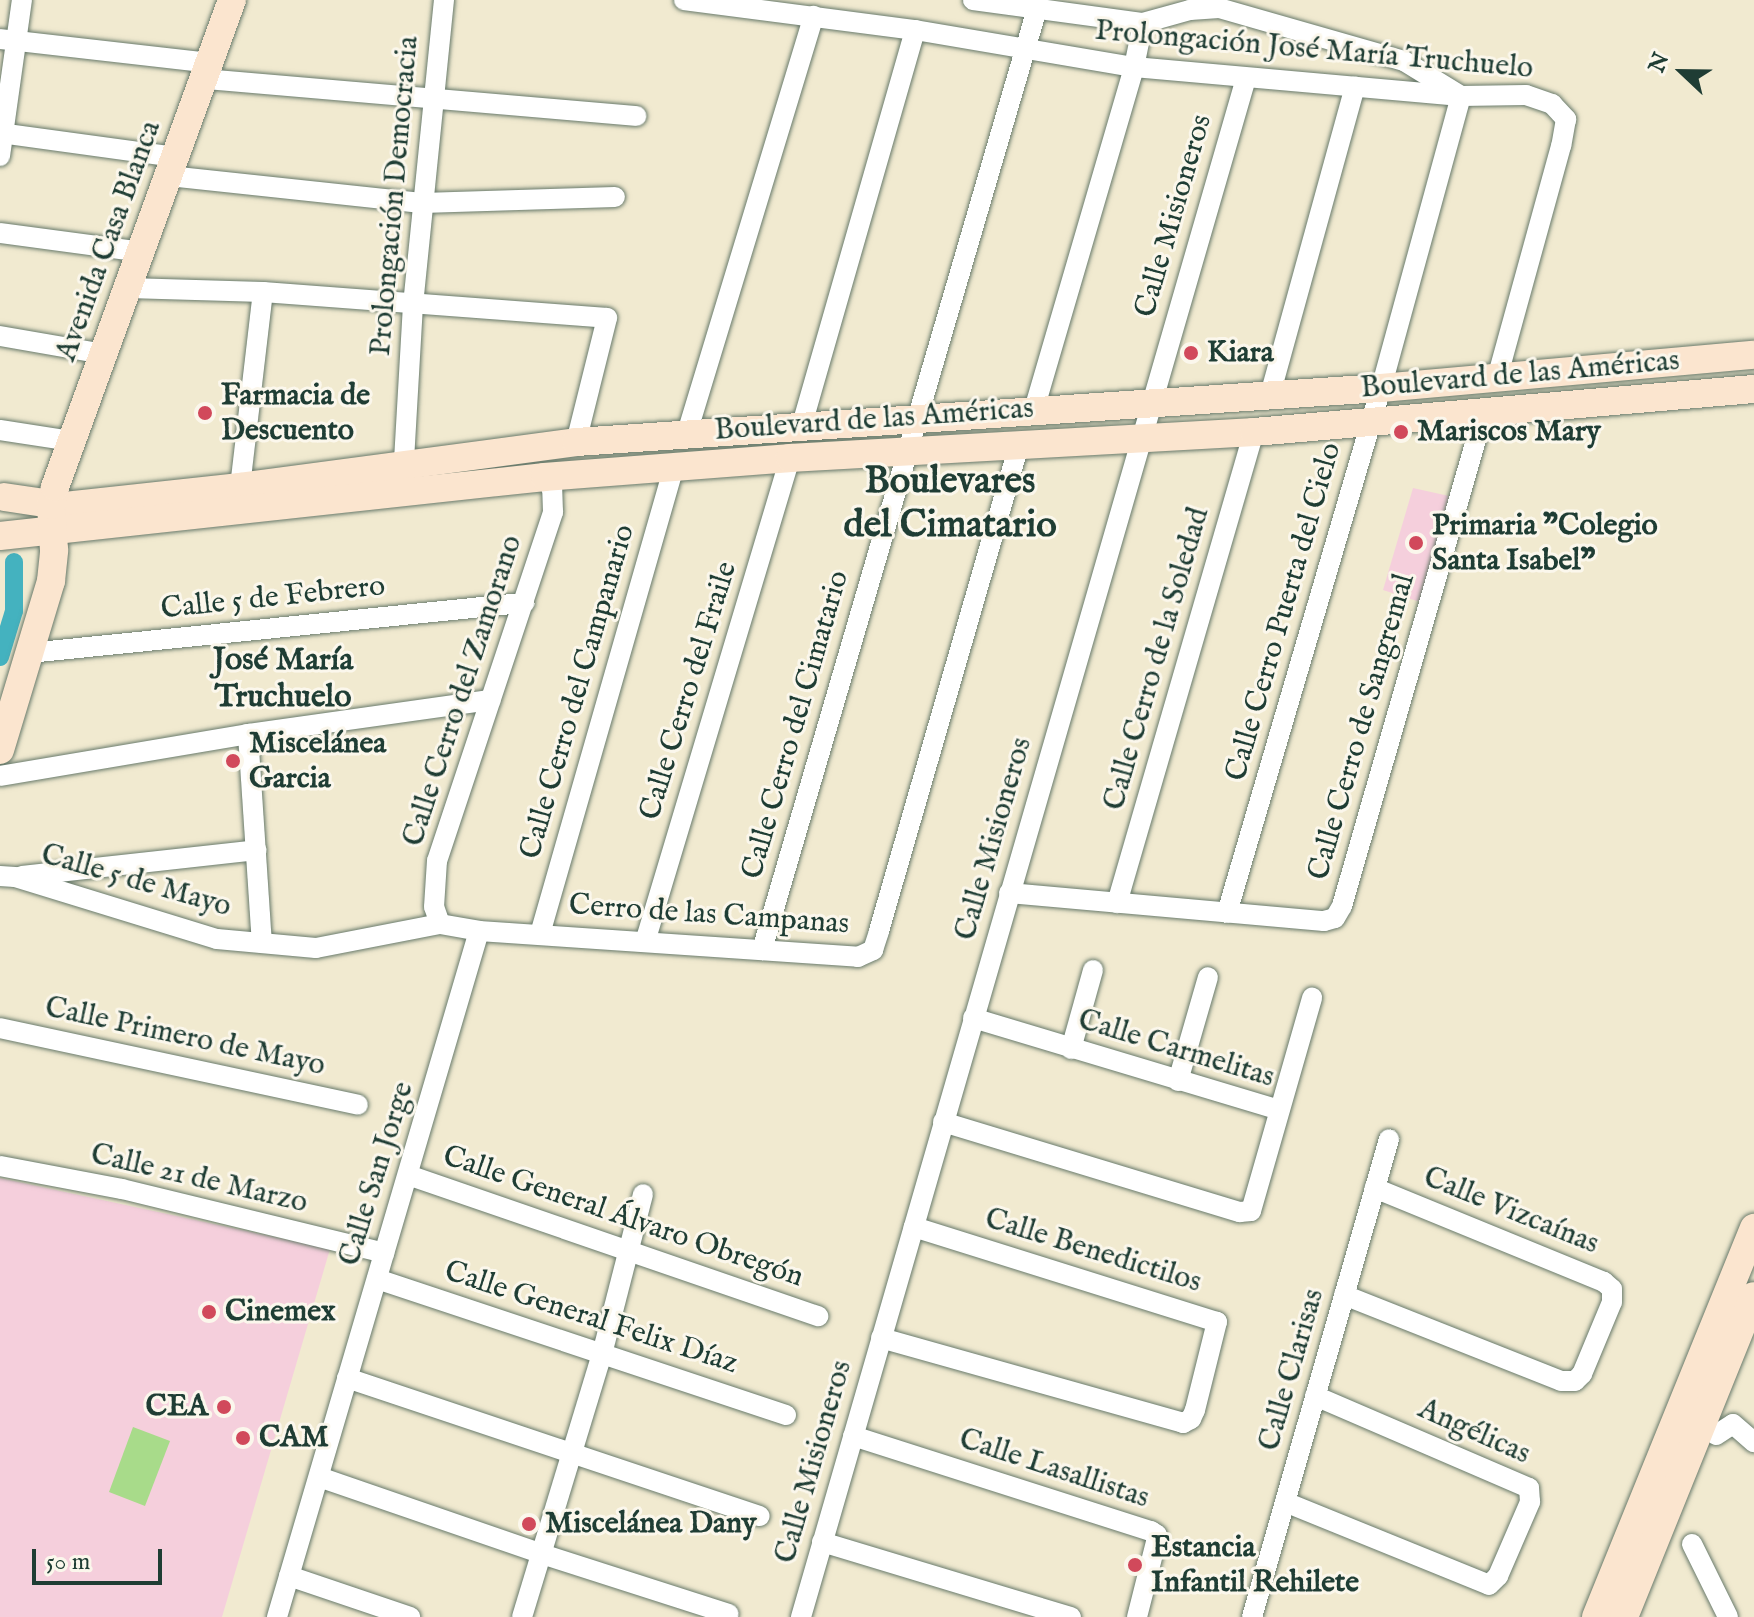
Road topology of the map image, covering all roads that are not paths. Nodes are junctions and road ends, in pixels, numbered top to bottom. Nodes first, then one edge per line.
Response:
1 (22, 0) edge
2 (232, 0) edge
3 (444, 0) edge
4 (684, 0) edge
5 (973, 0) edge
6 (1208, 4) edge
7 (1024, 5) edge
8 (814, 16) junction
9 (1143, 23) junction
10 (915, 30) junction
11 (8, 40) edge
12 (1025, 48) junction
13 (1134, 67) junction
14 (208, 71) junction
15 (1246, 78) junction
16 (1355, 86) junction
17 (1461, 96) junction
18 (432, 98) junction
19 (636, 116) dead end
20 (2, 133) edge
21 (0, 156) edge
22 (173, 166) junction
23 (615, 197) dead end
24 (422, 203) junction
25 (0, 233) edge
26 (142, 252) junction
27 (128, 288) junction
28 (263, 292) junction
29 (413, 305) junction
30 (0, 336) edge
31 (104, 354) junction
32 (1754, 355) edge
33 (1497, 378) junction
34 (1381, 388) junction
35 (1754, 389) edge
36 (1270, 395) junction
37 (1150, 405) junction
38 (1484, 412) junction
39 (1033, 413) junction
40 (916, 420) junction
41 (1371, 422) junction
42 (801, 428) junction
43 (0, 430) edge
44 (1254, 432) junction
45 (687, 433) junction
46 (1141, 436) junction
47 (72, 441) junction
48 (576, 442) junction
49 (1019, 445) junction
50 (906, 451) junction
51 (790, 458) junction
52 (674, 467) junction
53 (545, 477) junction
54 (403, 479) junction
55 (240, 487) junction
56 (2, 495) edge
57 (53, 518) junction
58 (0, 536) edge
59 (524, 603) junction
60 (29, 653) junction
61 (491, 700) junction
62 (248, 734) junction
63 (0, 750) edge
64 (0, 776) edge
65 (257, 850) junction
66 (8, 877) edge
67 (1009, 893) junction
68 (1117, 903) junction
69 (1227, 913) junction
70 (440, 924) junction
71 (479, 931) junction
72 (540, 934) junction
73 (645, 942) junction
74 (262, 943) junction
75 (762, 950) junction
76 (1093, 970) dead end
77 (1208, 977) dead end
78 (1312, 998) dead end
79 (973, 1018) junction
80 (0, 1028) edge
81 (1071, 1049) junction
82 (1178, 1081) junction
83 (358, 1105) dead end
84 (1279, 1110) junction
85 (943, 1122) junction
86 (1389, 1139) dead end
87 (0, 1166) edge
88 (408, 1175) junction
89 (1375, 1188) junction
90 (643, 1194) dead end
91 (913, 1227) junction
92 (1754, 1228) edge
93 (384, 1253) junction
94 (630, 1253) junction
95 (377, 1279) junction
96 (1344, 1295) junction
97 (1754, 1296) edge
98 (818, 1316) dead end
99 (881, 1338) junction
100 (602, 1354) junction
101 (347, 1378) junction
102 (1315, 1396) junction
103 (786, 1415) dead end
104 (1716, 1435) dead end
105 (853, 1436) junction
106 (1754, 1442) edge
107 (571, 1453) junction
108 (319, 1477) junction
109 (1285, 1502) junction
110 (760, 1516) dead end
111 (822, 1542) junction
112 (1692, 1544) dead end
113 (542, 1554) junction
114 (289, 1576) junction
115 (1253, 1613) edge
116 (729, 1614) dead end
117 (277, 1617) edge
118 (410, 1617) edge
119 (522, 1617) edge
120 (801, 1617) edge
121 (1071, 1617) edge
122 (1137, 1617) edge
123 (1274, 1617) edge
124 (1596, 1617) edge
125 (1624, 1617) edge
126 (1728, 1617) edge

1 - 11 street
2 - 14 main road, Avenida Casa Blanca
3 - 18 street, Prolongación Democracia
4 - 8 street, Prolongación José María Truchuelo
5 - 7 street, Prolongación José María Truchuelo
6 - 9 street, Prolongación José María Truchuelo
6 - 17 street, Prolongación José María Truchuelo
7 - 9 street, Prolongación José María Truchuelo
7 - 12 street, Calle Cerro del Cimatario
8 - 10 street, Prolongación José María Truchuelo
8 - 45 street
9 - 13 street
10 - 12 street, Prolongación José María Truchuelo
10 - 42 street
11 - 14 street
11 - 20 street
12 - 13 street, Prolongación José María Truchuelo
12 - 40 street, Calle Cerro del Cimatario
13 - 15 street, Prolongación José María Truchuelo
13 - 39 street
14 - 18 street
14 - 22 main road, Avenida Casa Blanca
15 - 16 street, Prolongación José María Truchuelo
15 - 37 street, Calle Misioneros
16 - 17 street, Prolongación José María Truchuelo
16 - 36 street
17 - 33 street, Prolongación José María Truchuelo
17 - 34 street, Calle Cerro Puerta del Cielo
18 - 19 street
18 - 24 street, Prolongación Democracia
20 - 21 street
20 - 22 street
22 - 24 street
22 - 26 main road, Avenida Casa Blanca
23 - 24 street
24 - 29 street, Prolongación Democracia
25 - 26 street
26 - 27 main road, Avenida Casa Blanca
27 - 28 street
27 - 31 main road, Avenida Casa Blanca
28 - 29 street
28 - 55 street
29 - 48 street
29 - 54 street, Prolongación Democracia
30 - 31 street
31 - 47 main road, Avenida Casa Blanca
32 - 33 main road, Boulevard de las Américas
33 - 34 main road, Boulevard de las Américas
34 - 36 main road, Boulevard de las Américas
34 - 41 street, Calle Cerro Puerta del Cielo
35 - 38 main road, Boulevard de las Américas
36 - 37 main road, Boulevard de las Américas
37 - 39 main road, Boulevard de las Américas
37 - 46 street, Calle Misioneros
38 - 41 main road, Boulevard de las Américas
38 - 69 street, Calle Cerro de Sangremal
39 - 40 main road, Boulevard de las Américas
40 - 42 main road, Boulevard de las Américas
40 - 50 street, Calle Cerro del Cimatario
41 - 44 main road, Boulevard de las Américas
41 - 69 street, Calle Cerro Puerta del Cielo
42 - 45 main road, Boulevard de las Américas
43 - 47 street
44 - 46 main road, Boulevard de las Américas
44 - 68 street, Calle Cerro de la Soledad
45 - 48 main road, Boulevard de las Américas
46 - 49 main road, Boulevard de las Américas
46 - 67 street, Calle Misioneros
47 - 57 main road, Avenida Casa Blanca
48 - 54 main road, Boulevard de las Américas
49 - 50 main road, Boulevard de las Américas
49 - 75 street, Cerro de las Campanas
50 - 51 main road, Boulevard de las Américas
50 - 75 street, Calle Cerro del Cimatario
51 - 52 main road, Boulevard de las Américas
51 - 73 street, Calle Cerro del Fraile
52 - 53 main road, Boulevard de las Américas
52 - 72 street, Calle Cerro del Campanario
53 - 54 main road, Boulevard de las Américas
53 - 59 street, Calle Cerro del Zamorano
54 - 55 main road, Boulevard de las Américas
54 - 57 main road, Boulevard de las Américas
55 - 57 main road, Boulevard de las Américas
56 - 57 main road, Boulevard de las Américas
56 - 58 main road
57 - 58 main road, Boulevard de las Américas
57 - 60 main road, Avenida Casa Blanca
59 - 60 street, Calle 5 de Febrero
59 - 61 street, Calle Cerro del Zamorano
60 - 63 main road, Avenida Casa Blanca
61 - 62 street
61 - 70 street, Calle Cerro del Zamorano
62 - 64 street
62 - 65 street
65 - 66 street
65 - 74 street
66 - 74 street, Calle 5 de Mayo
67 - 68 street
67 - 79 street, Calle Misioneros
68 - 69 street
70 - 71 street, Calle 5 de Mayo
70 - 74 street, Calle 5 de Mayo
71 - 72 street, Calle 5 de Mayo
71 - 88 street, Calle San Jorge
72 - 73 street, Cerro de las Campanas
73 - 75 street, Cerro de las Campanas
76 - 81 street
77 - 82 street
78 - 84 street
79 - 81 street, Calle Carmelitas
79 - 85 street, Calle Misioneros
80 - 83 street, Calle Primero de Mayo
81 - 82 street, Calle Carmelitas
82 - 84 street, Calle Carmelitas
84 - 85 street, Calle Carmelitas
85 - 91 street, Calle Misioneros
86 - 89 street, Calle Clarisas
87 - 93 street, Calle 21 de Marzo
88 - 93 street, Calle San Jorge
88 - 94 street, Calle General Álvaro Obregón
89 - 96 street, Calle Clarisas
89 - 96 street, Calle Vizcaínas
90 - 94 street
91 - 99 street, Calle Misioneros
91 - 99 street, Calle Benedictilos
92 - 124 main road
93 - 95 street, Calle San Jorge
94 - 98 street, Calle General Álvaro Obregón
94 - 100 street
95 - 100 street, Calle General Felix Díaz
95 - 101 street, Calle San Jorge
96 - 102 street, Calle Clarisas
97 - 125 main road
99 - 105 street, Calle Misioneros
100 - 103 street, Calle General Felix Díaz
100 - 107 street
101 - 107 street
101 - 108 street, Calle San Jorge
102 - 109 street, Calle Clarisas
102 - 109 street, Angélicas
104 - 106 street
105 - 111 street, Calle Misioneros
105 - 122 street, Calle Lasallistas
107 - 110 street
107 - 113 street
108 - 113 street
108 - 114 street, Calle San Jorge
109 - 115 street, Calle Clarisas
111 - 120 street, Calle Misioneros
111 - 121 street
112 - 126 street
113 - 116 street
113 - 119 street
114 - 117 street, Calle San Jorge
114 - 118 street
115 - 123 street

